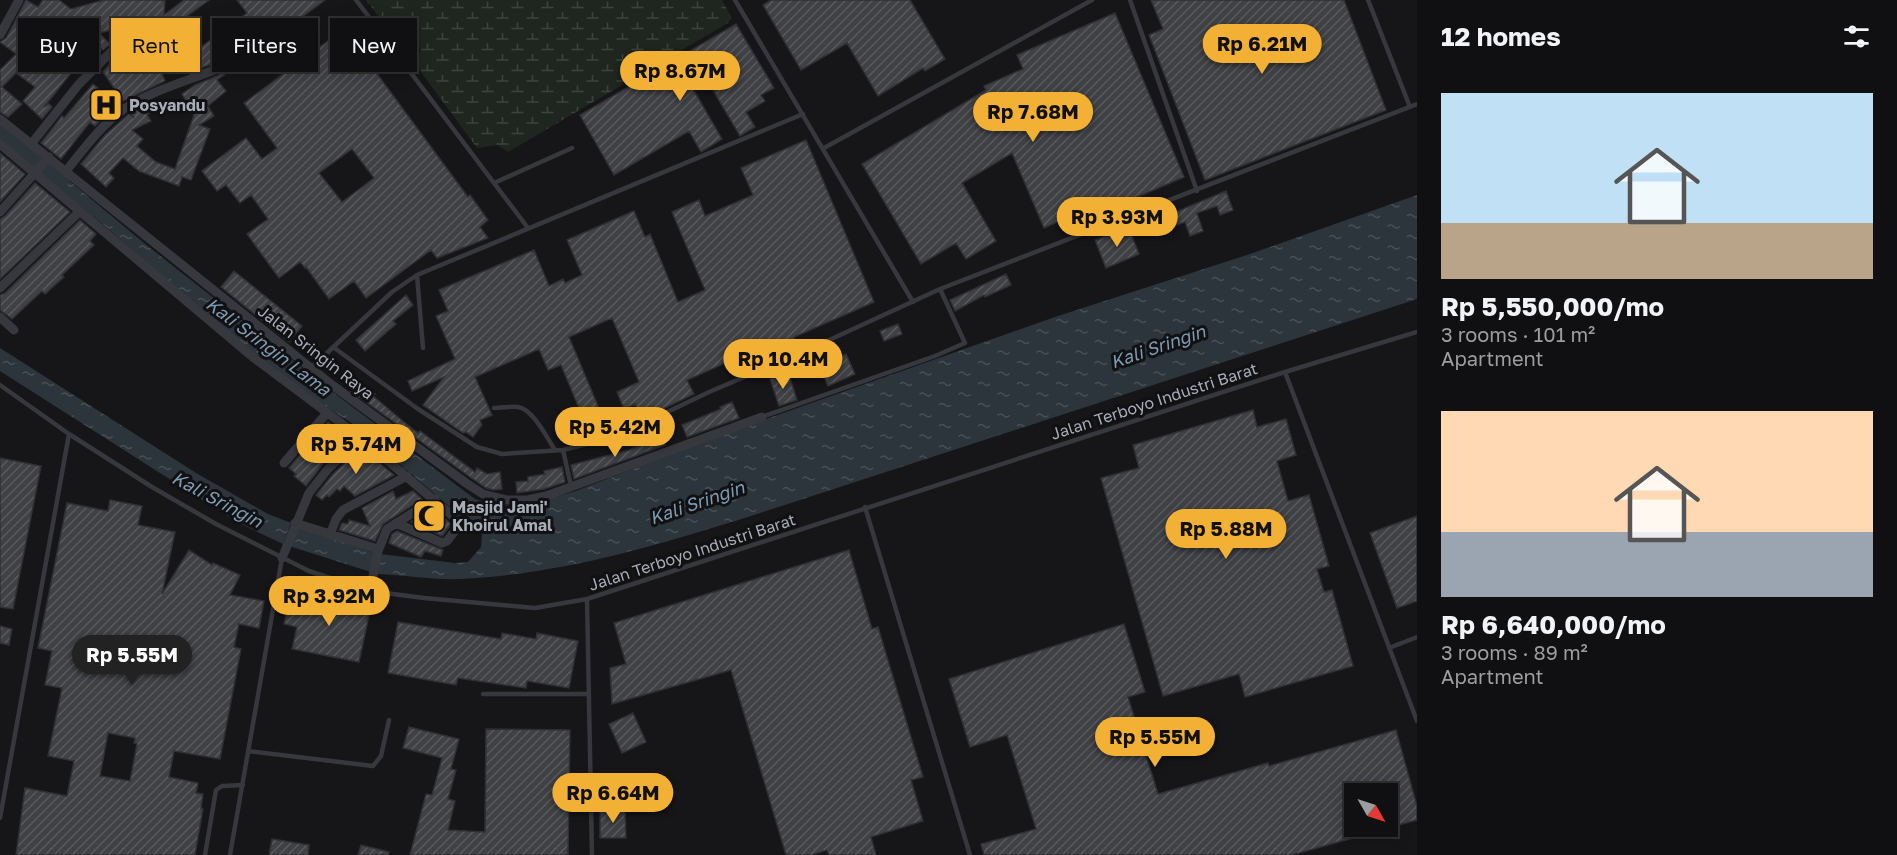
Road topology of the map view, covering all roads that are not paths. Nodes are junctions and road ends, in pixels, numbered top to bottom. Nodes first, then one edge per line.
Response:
1 (19, 0) edge
2 (356, 0) edge
3 (735, 0) edge
4 (1092, 0) edge
5 (1130, 0) edge
6 (1368, 0) edge
7 (0, 35) edge
8 (111, 52) edge
9 (212, 71) edge
10 (1417, 104) edge
11 (1410, 107) junction
12 (803, 114) junction
13 (0, 119) edge
14 (32, 143) junction
15 (0, 144) edge
16 (572, 148) dead end
17 (824, 148) junction
18 (48, 157) junction
19 (66, 171) junction
20 (36, 172) junction
21 (494, 183) junction
22 (1197, 190) junction
23 (0, 212) edge
24 (80, 212) junction
25 (528, 228) junction
26 (417, 275) junction
27 (0, 288) edge
28 (940, 289) junction
29 (913, 302) junction
30 (0, 317) edge
31 (14, 330) dead end
32 (1417, 332) edge
33 (333, 347) junction
34 (423, 348) dead end
35 (311, 368) junction
36 (1285, 372) junction
37 (0, 386) edge
38 (494, 408) dead end
39 (327, 414) junction
40 (762, 417) joint
41 (69, 434) junction
42 (361, 438) junction
43 (555, 450) junction
44 (563, 450) junction
45 (284, 463) dead end
46 (407, 476) junction
47 (571, 486) junction
48 (435, 499) junction
49 (866, 507) junction
50 (396, 523) junction
51 (295, 524) junction
52 (330, 535) junction
53 (378, 550) junction
54 (283, 554) junction
55 (370, 587) junction
56 (587, 599) junction
57 (1417, 637) edge
58 (1389, 648) junction
59 (483, 694) dead end
60 (589, 694) junction
61 (389, 720) dead end
62 (1417, 721) edge
63 (249, 750) junction
64 (243, 785) junction
65 (0, 818) edge
66 (205, 855) edge
67 (230, 855) edge
68 (592, 855) edge
69 (970, 855) edge

1 - 7 street
2 - 21 lane
3 - 12 lane
4 - 17 lane
5 - 22 lane
6 - 11 lane
8 - 14 street
9 - 19 street
10 - 11 lane
11 - 22 lane
12 - 17 lane
12 - 25 lane
13 - 14 street, Jalan Sringin Raya
14 - 18 street, Jalan Sringin Raya
15 - 20 street
16 - 21 lane
17 - 29 lane
18 - 19 street, Jalan Sringin Raya
18 - 20 street
19 - 35 street, Jalan Sringin Raya
20 - 23 street
20 - 24 street
21 - 25 lane
22 - 28 lane
24 - 27 street
24 - 39 street
25 - 26 lane
26 - 33 lane
26 - 34 lane
28 - 29 lane
28 - 40 lane, Jalan Sringin Raya
29 - 44 lane
30 - 31 street
32 - 36 lane, Jalan Terboyo Industri Barat
33 - 35 lane
33 - 43 lane
35 - 47 street, Jalan Sringin Raya
36 - 49 lane, Jalan Terboyo Industri Barat
36 - 58 lane
37 - 41 lane, Jalan Terboyo Industri Barat
38 - 43 lane
39 - 42 street
39 - 45 street
40 - 47 street, Jalan Sringin Raya
41 - 54 lane, Jalan Terboyo Industri Barat
41 - 65 lane
42 - 46 street
42 - 51 street
43 - 44 lane
44 - 47 lane
46 - 48 street
46 - 52 street
48 - 50 street
48 - 50 street
49 - 56 lane, Jalan Terboyo Industri Barat
49 - 69 lane
50 - 53 street
51 - 52 street
51 - 54 street
52 - 53 street
53 - 55 street
54 - 55 lane, Jalan Terboyo Industri Barat
54 - 63 lane
55 - 56 lane, Jalan Terboyo Industri Barat
56 - 60 lane
57 - 58 lane
58 - 62 lane
59 - 60 lane
60 - 68 lane
61 - 63 lane
63 - 64 lane
64 - 66 lane
64 - 67 lane

